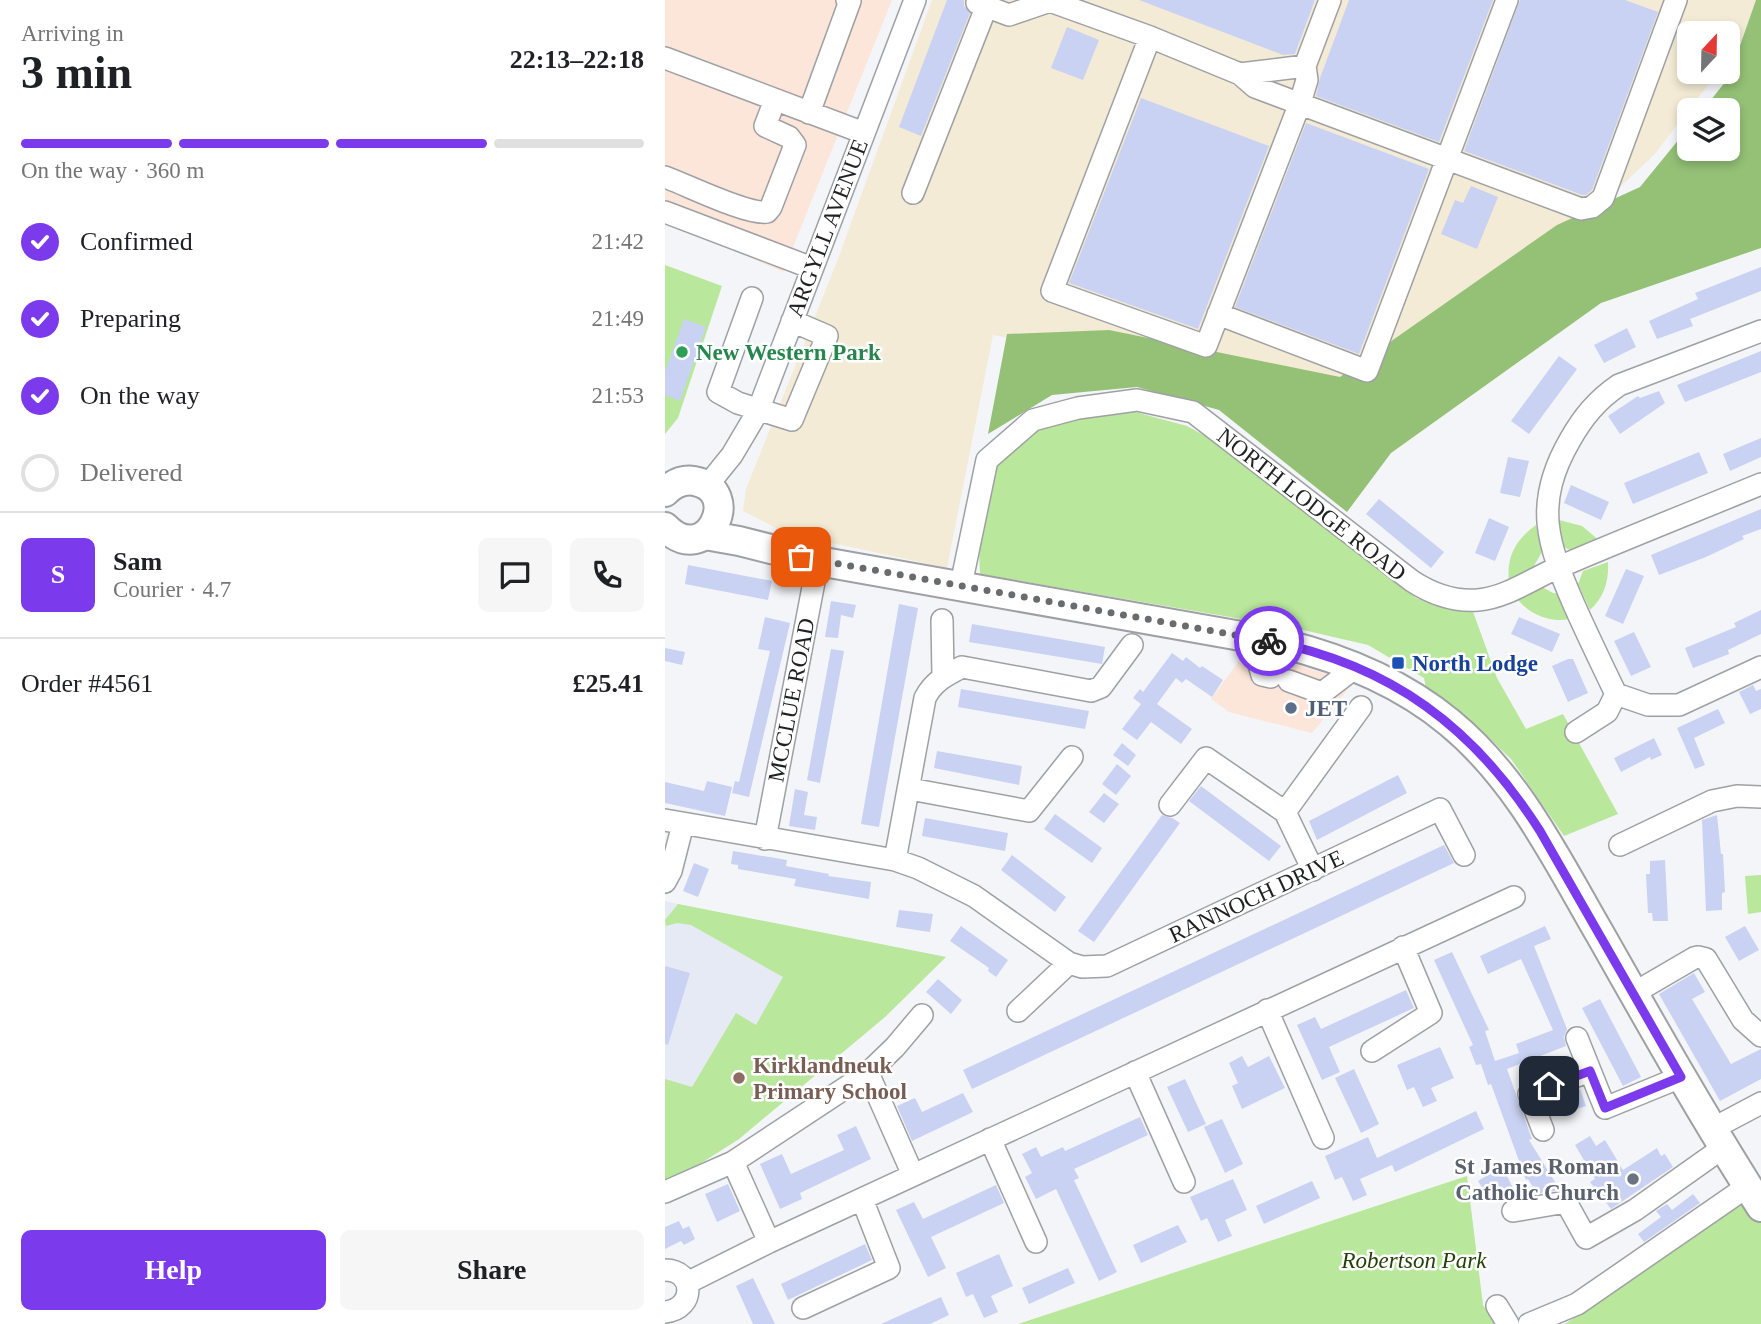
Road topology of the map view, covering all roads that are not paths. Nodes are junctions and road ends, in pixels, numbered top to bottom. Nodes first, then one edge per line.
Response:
1 (847, 0) edge
2 (915, 0) edge
3 (1330, 0) edge
4 (1507, 0) edge
5 (1674, 1) edge
6 (984, 3) edge
7 (1150, 37) junction
8 (665, 58) edge
9 (1305, 66) junction
10 (1240, 74) junction
11 (775, 100) junction
12 (1300, 103) junction
13 (809, 113) junction
14 (864, 133) junction
15 (1448, 159) junction
16 (665, 177) edge
17 (913, 193) dead end
18 (735, 204) junction
19 (667, 219) edge
20 (723, 234) junction
21 (812, 268) junction
22 (752, 298) dead end
23 (1218, 314) junction
24 (792, 321) junction
25 (1761, 331) edge
26 (758, 411) junction
27 (1761, 484) edge
28 (707, 485) junction
29 (665, 492) edge
30 (665, 527) edge
31 (711, 527) junction
32 (818, 561) junction
33 (1558, 568) junction
34 (961, 585) junction
35 (942, 620) dead end
36 (1251, 637) junction
37 (1132, 645) dead end
38 (1356, 667) junction
39 (1761, 667) edge
40 (943, 676) junction
41 (1616, 694) junction
42 (1361, 707) dead end
43 (1576, 732) dead end
44 (1072, 757) dead end
45 (910, 789) junction
46 (1761, 797) edge
47 (1170, 805) dead end
48 (1285, 812) junction
49 (674, 822) edge
50 (765, 839) junction
51 (1620, 845) dead end
52 (1464, 855) dead end
53 (895, 860) junction
54 (1313, 870) junction
55 (665, 882) edge
56 (1514, 897) dead end
57 (1403, 947) junction
58 (1069, 963) junction
59 (1633, 993) junction
60 (1267, 1010) junction
61 (1018, 1011) dead end
62 (922, 1015) dead end
63 (1760, 1033) edge
64 (1577, 1038) dead end
65 (1372, 1051) dead end
66 (1590, 1071) junction
67 (1135, 1072) junction
68 (868, 1073) junction
69 (1681, 1077) junction
70 (1761, 1103) edge
71 (1543, 1130) dead end
72 (1323, 1138) dead end
73 (1718, 1138) junction
74 (990, 1139) junction
75 (733, 1162) junction
76 (913, 1175) junction
77 (1184, 1182) dead end
78 (665, 1192) edge
79 (1754, 1197) edge
80 (862, 1199) junction
81 (1513, 1211) dead end
82 (769, 1242) junction
83 (1036, 1242) dead end
84 (665, 1270) edge
85 (687, 1283) junction
86 (803, 1308) dead end
87 (665, 1312) edge
88 (669, 1324) edge
89 (1529, 1324) edge

1 - 13 street
2 - 14 street, ARGYLL AVENUE
3 - 9 street
4 - 15 street
5 - 15 street
6 - 7 street
6 - 17 street
7 - 10 street
7 - 23 street
8 - 11 street
9 - 10 street
9 - 12 street
10 - 12 street
11 - 13 street
11 - 18 street
12 - 15 street
12 - 23 street
13 - 14 street
14 - 21 street, ARGYLL AVENUE
15 - 23 street
16 - 18 street
18 - 20 street
19 - 20 street
20 - 21 street
21 - 24 street, ARGYLL AVENUE
22 - 26 street
24 - 26 street, ARGYLL AVENUE
24 - 26 street
25 - 33 street
26 - 28 street, ARGYLL AVENUE
27 - 33 street, NORTH LODGE ROAD
28 - 29 main road
28 - 31 main road
30 - 31 main road
31 - 32 main road
32 - 34 main road
32 - 50 street, MCCLUE ROAD
33 - 34 street, NORTH LODGE ROAD
33 - 41 street
34 - 36 main road
35 - 40 street
36 - 38 main road
36 - 38 street
37 - 40 street
38 - 59 main road
39 - 41 street
40 - 45 street
41 - 43 street
42 - 48 street
44 - 45 street
45 - 53 street
46 - 51 street
47 - 48 street
48 - 54 street
49 - 50 street
49 - 55 street
50 - 53 street
52 - 54 street, RANNOCH DRIVE
53 - 58 street
54 - 58 street, RANNOCH DRIVE
56 - 57 street
57 - 60 street
57 - 65 street
58 - 61 street
59 - 63 street
59 - 69 main road
60 - 67 street
60 - 72 street
62 - 68 street
64 - 66 street
66 - 69 street
66 - 71 street
67 - 74 street
67 - 77 street
68 - 75 street
68 - 76 street
69 - 73 main road
70 - 73 street
73 - 79 main road
73 - 81 street
74 - 76 street
74 - 83 street
75 - 78 street
75 - 82 street
76 - 80 street
79 - 89 street
80 - 82 street
80 - 86 street
82 - 85 street
84 - 85 street
85 - 87 street
87 - 88 street

